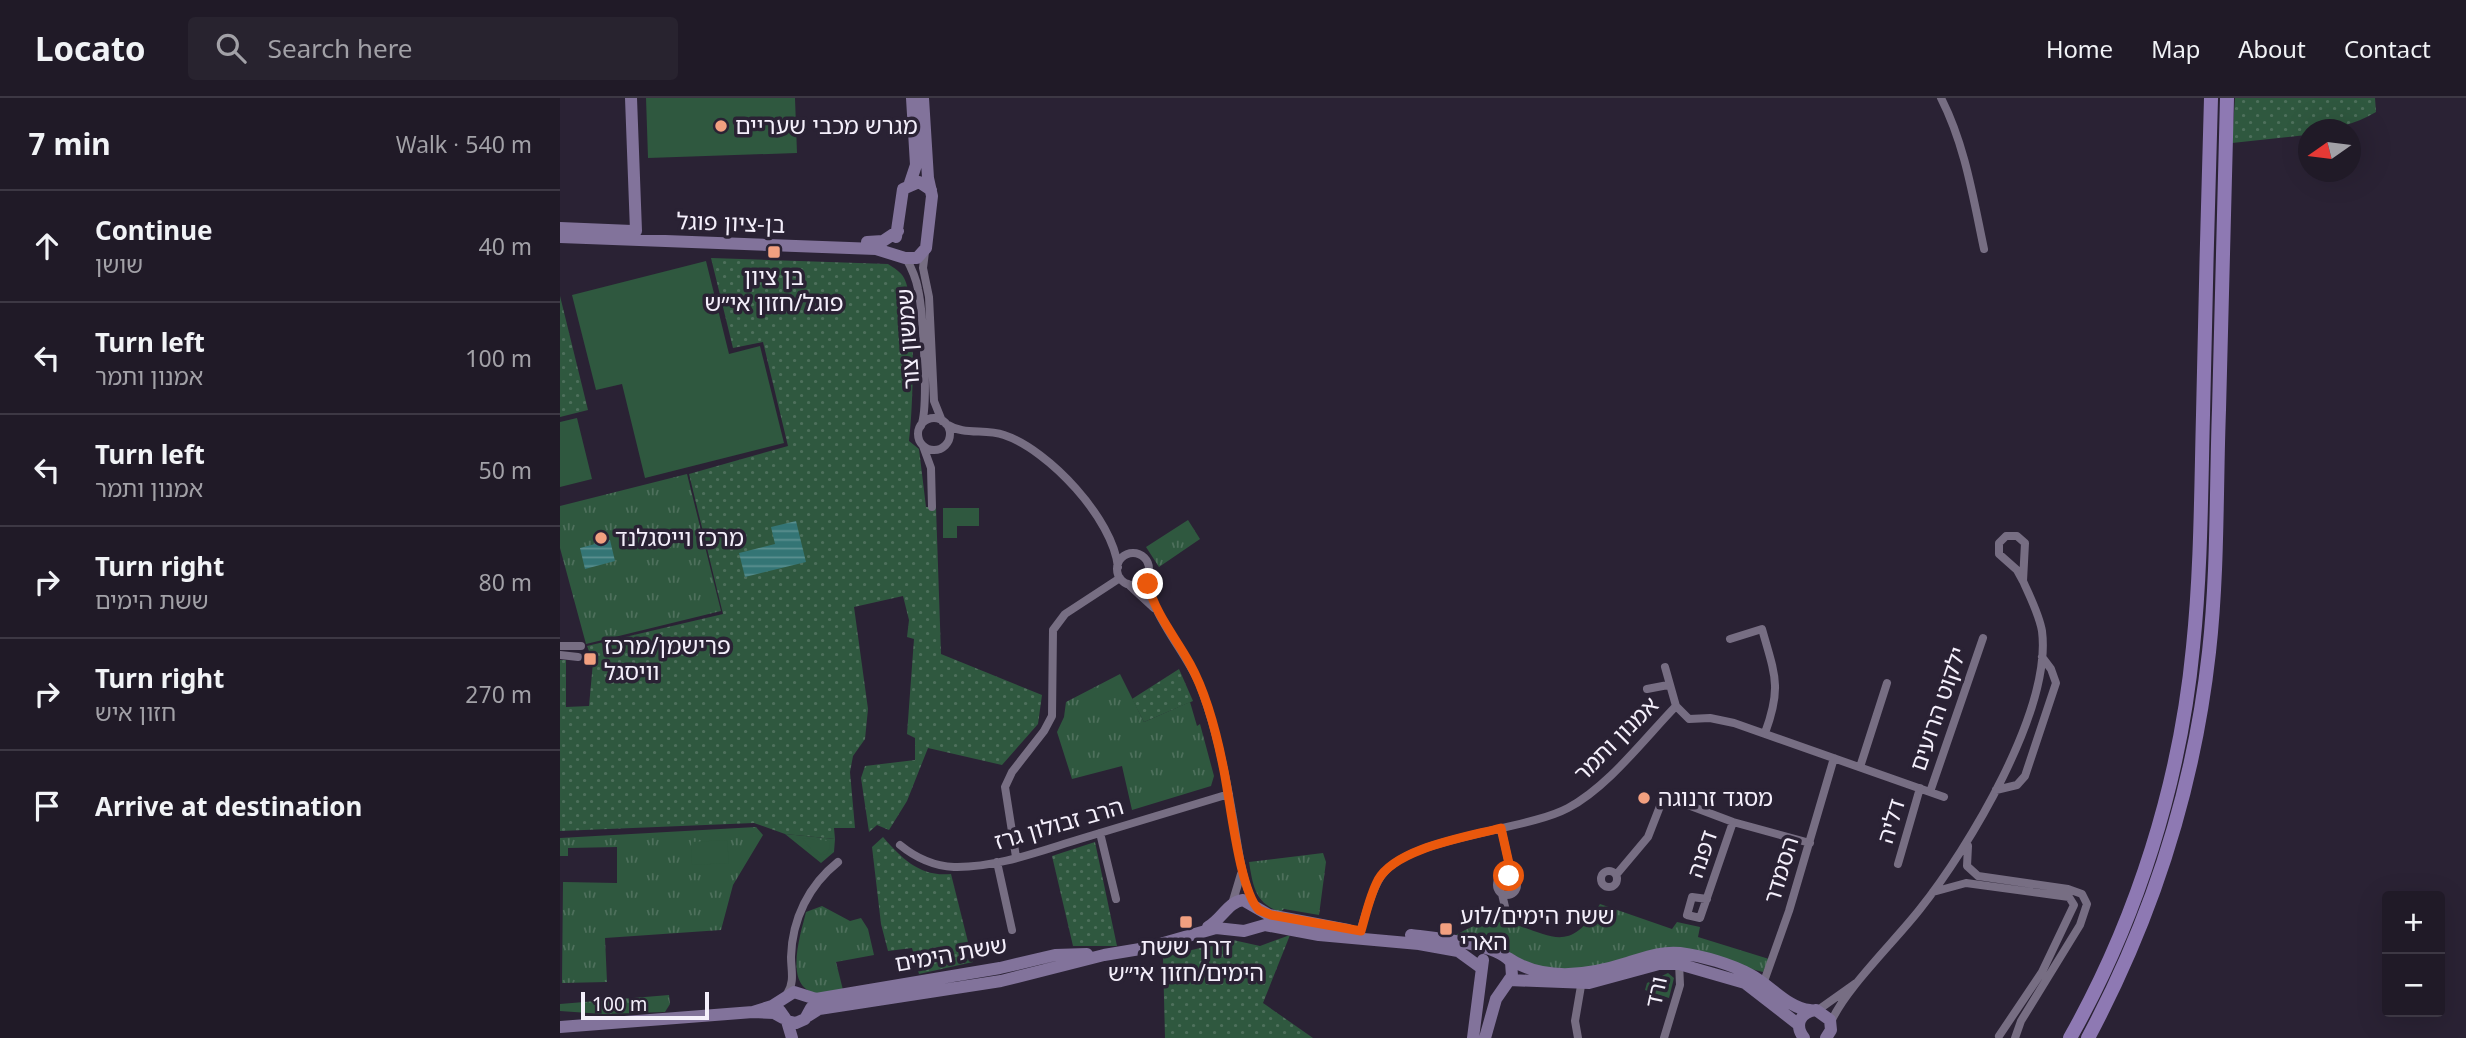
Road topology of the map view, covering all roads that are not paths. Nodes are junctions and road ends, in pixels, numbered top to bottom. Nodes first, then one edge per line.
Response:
1 (631, 98) edge
2 (912, 98) edge
3 (923, 98) edge
4 (1941, 98) edge
5 (2211, 98) edge
6 (2227, 98) edge
7 (910, 183) junction
8 (931, 190) junction
9 (560, 228) edge
10 (898, 231) junction
11 (636, 232) junction
12 (560, 237) edge
13 (1984, 249) dead end
14 (925, 252) junction
15 (903, 256) junction
16 (944, 422) junction
17 (921, 426) junction
18 (973, 432) junction
19 (922, 443) junction
20 (945, 446) junction
21 (932, 468) junction
22 (932, 507) dead end
23 (1105, 532) junction
24 (1134, 554) junction
25 (1118, 567) junction
26 (1148, 573) junction
27 (1120, 578) junction
28 (2023, 581) junction
29 (1128, 584) junction
30 (1166, 624) junction
31 (1983, 638) dead end
32 (1730, 639) dead end
33 (560, 646) edge
34 (581, 646) dead end
35 (560, 655) edge
36 (579, 657) dead end
37 (2042, 657) junction
38 (1665, 667) dead end
39 (1887, 683) dead end
40 (1668, 685) junction
41 (1647, 689) dead end
42 (1676, 706) junction
43 (1765, 733) junction
44 (1834, 758) junction
45 (1860, 767) junction
46 (1920, 788) junction
47 (1996, 790) junction
48 (1930, 792) junction
49 (1229, 794) junction
50 (1944, 797) dead end
51 (1733, 822) junction
52 (1501, 828) junction
53 (1100, 833) junction
54 (1810, 843) junction
55 (1968, 844) junction
56 (900, 845) dead end
57 (1016, 858) junction
58 (1241, 860) junction
59 (838, 862) dead end
60 (997, 862) junction
61 (1898, 864) dead end
62 (1616, 875) dead end
63 (1512, 877) junction
64 (1933, 892) junction
65 (1502, 894) junction
66 (1116, 899) dead end
67 (1707, 899) dead end
68 (1255, 906) junction
69 (1230, 907) junction
70 (1506, 911) dead end
71 (1253, 927) junction
72 (1204, 929) junction
73 (1012, 930) dead end
74 (1236, 930) junction
75 (1359, 935) junction
76 (1104, 955) junction
77 (1503, 956) junction
78 (1678, 958) junction
79 (1481, 972) junction
80 (792, 973) junction
81 (1582, 979) junction
82 (1862, 980) junction
83 (1507, 982) junction
84 (1762, 988) junction
85 (804, 995) junction
86 (783, 998) junction
87 (1814, 1010) junction
88 (753, 1012) junction
89 (807, 1018) junction
90 (560, 1019) edge
91 (785, 1020) junction
92 (591, 1024) junction
93 (560, 1027) edge
94 (1830, 1029) edge
95 (1800, 1033) edge
96 (1998, 1037) edge
97 (792, 1038) edge
98 (798, 1038) edge
99 (1473, 1038) edge
100 (1485, 1038) edge
101 (1578, 1038) edge
102 (1664, 1038) edge
103 (1844, 1038) edge
104 (2016, 1038) edge
105 (2070, 1038) edge
106 (2088, 1038) edge

1 - 11 street
2 - 7 street
3 - 8 street
4 - 13 street
5 - 105 main road
6 - 106 main road
7 - 8 street
7 - 10 street
8 - 14 street
9 - 11 street, בן-ציון פוגל
10 - 11 street, בן-ציון פוגל
10 - 15 street
12 - 15 street, בן-ציון פוגל
14 - 15 street
14 - 16 street, שמשון צור
15 - 17 street, שמשון צור
16 - 17 street
16 - 18 street
16 - 20 street
17 - 19 street
18 - 20 street
18 - 23 street
19 - 20 street
19 - 21 street
20 - 21 street
21 - 22 street
23 - 24 street
23 - 25 street
24 - 25 street
24 - 26 street
25 - 27 street
26 - 29 street
26 - 30 street
27 - 29 street
27 - 57 street
28 - 28 street
28 - 37 street
29 - 30 street
30 - 49 street
31 - 48 street, ילקוט הרועים
32 - 43 street
33 - 34 street
35 - 36 street
37 - 47 street
37 - 47 street
38 - 40 street
39 - 45 street
40 - 41 street
40 - 42 street
42 - 43 street, אמנון ותמר
42 - 52 street, אמנון ותמר
43 - 44 street, אמנון ותמר
44 - 45 street, אמנון ותמר
44 - 54 street, הסמדר
45 - 46 street, אמנון ותמר
46 - 48 street, אמנון ותמר
46 - 61 street, דליה
47 - 55 street
48 - 50 street, אמנון ותמר
49 - 53 street, הרב זבולון גרז
49 - 58 street
51 - 54 street
51 - 62 street
51 - 67 street, דפנה
52 - 63 street
52 - 75 street, אמנון ותמר
53 - 57 street, הרב זבולון גרז
53 - 66 street
54 - 84 street, הסמדר
55 - 64 street
55 - 104 street
56 - 60 street, הרב זבולון גרז
57 - 60 street, הרב זבולון גרז
58 - 68 street
58 - 69 street
59 - 80 street
60 - 73 street
63 - 65 street
63 - 65 street
64 - 82 street
64 - 96 street
65 - 70 street
68 - 69 street
68 - 71 street
68 - 75 street
69 - 72 street, ששת הימים
69 - 74 street
71 - 74 street
71 - 75 street
72 - 74 street, ששת הימים
72 - 76 street, ששת הימים
75 - 77 street
75 - 79 street
76 - 85 street, ששת הימים
76 - 89 street, ששת הימים
77 - 79 street
77 - 81 street
77 - 83 street
78 - 81 street
78 - 84 street
78 - 102 street, ורד
79 - 83 street
79 - 99 street
80 - 85 street
80 - 86 street
81 - 83 street
81 - 101 street
82 - 87 street
82 - 94 street
83 - 100 street
84 - 87 street
84 - 95 street
85 - 86 street
85 - 89 street
86 - 88 street
86 - 91 street
87 - 94 street
87 - 95 street
88 - 91 street
88 - 92 street
89 - 91 street
89 - 98 street
90 - 92 street
91 - 97 street
92 - 93 street
94 - 103 street
96 - 104 street

